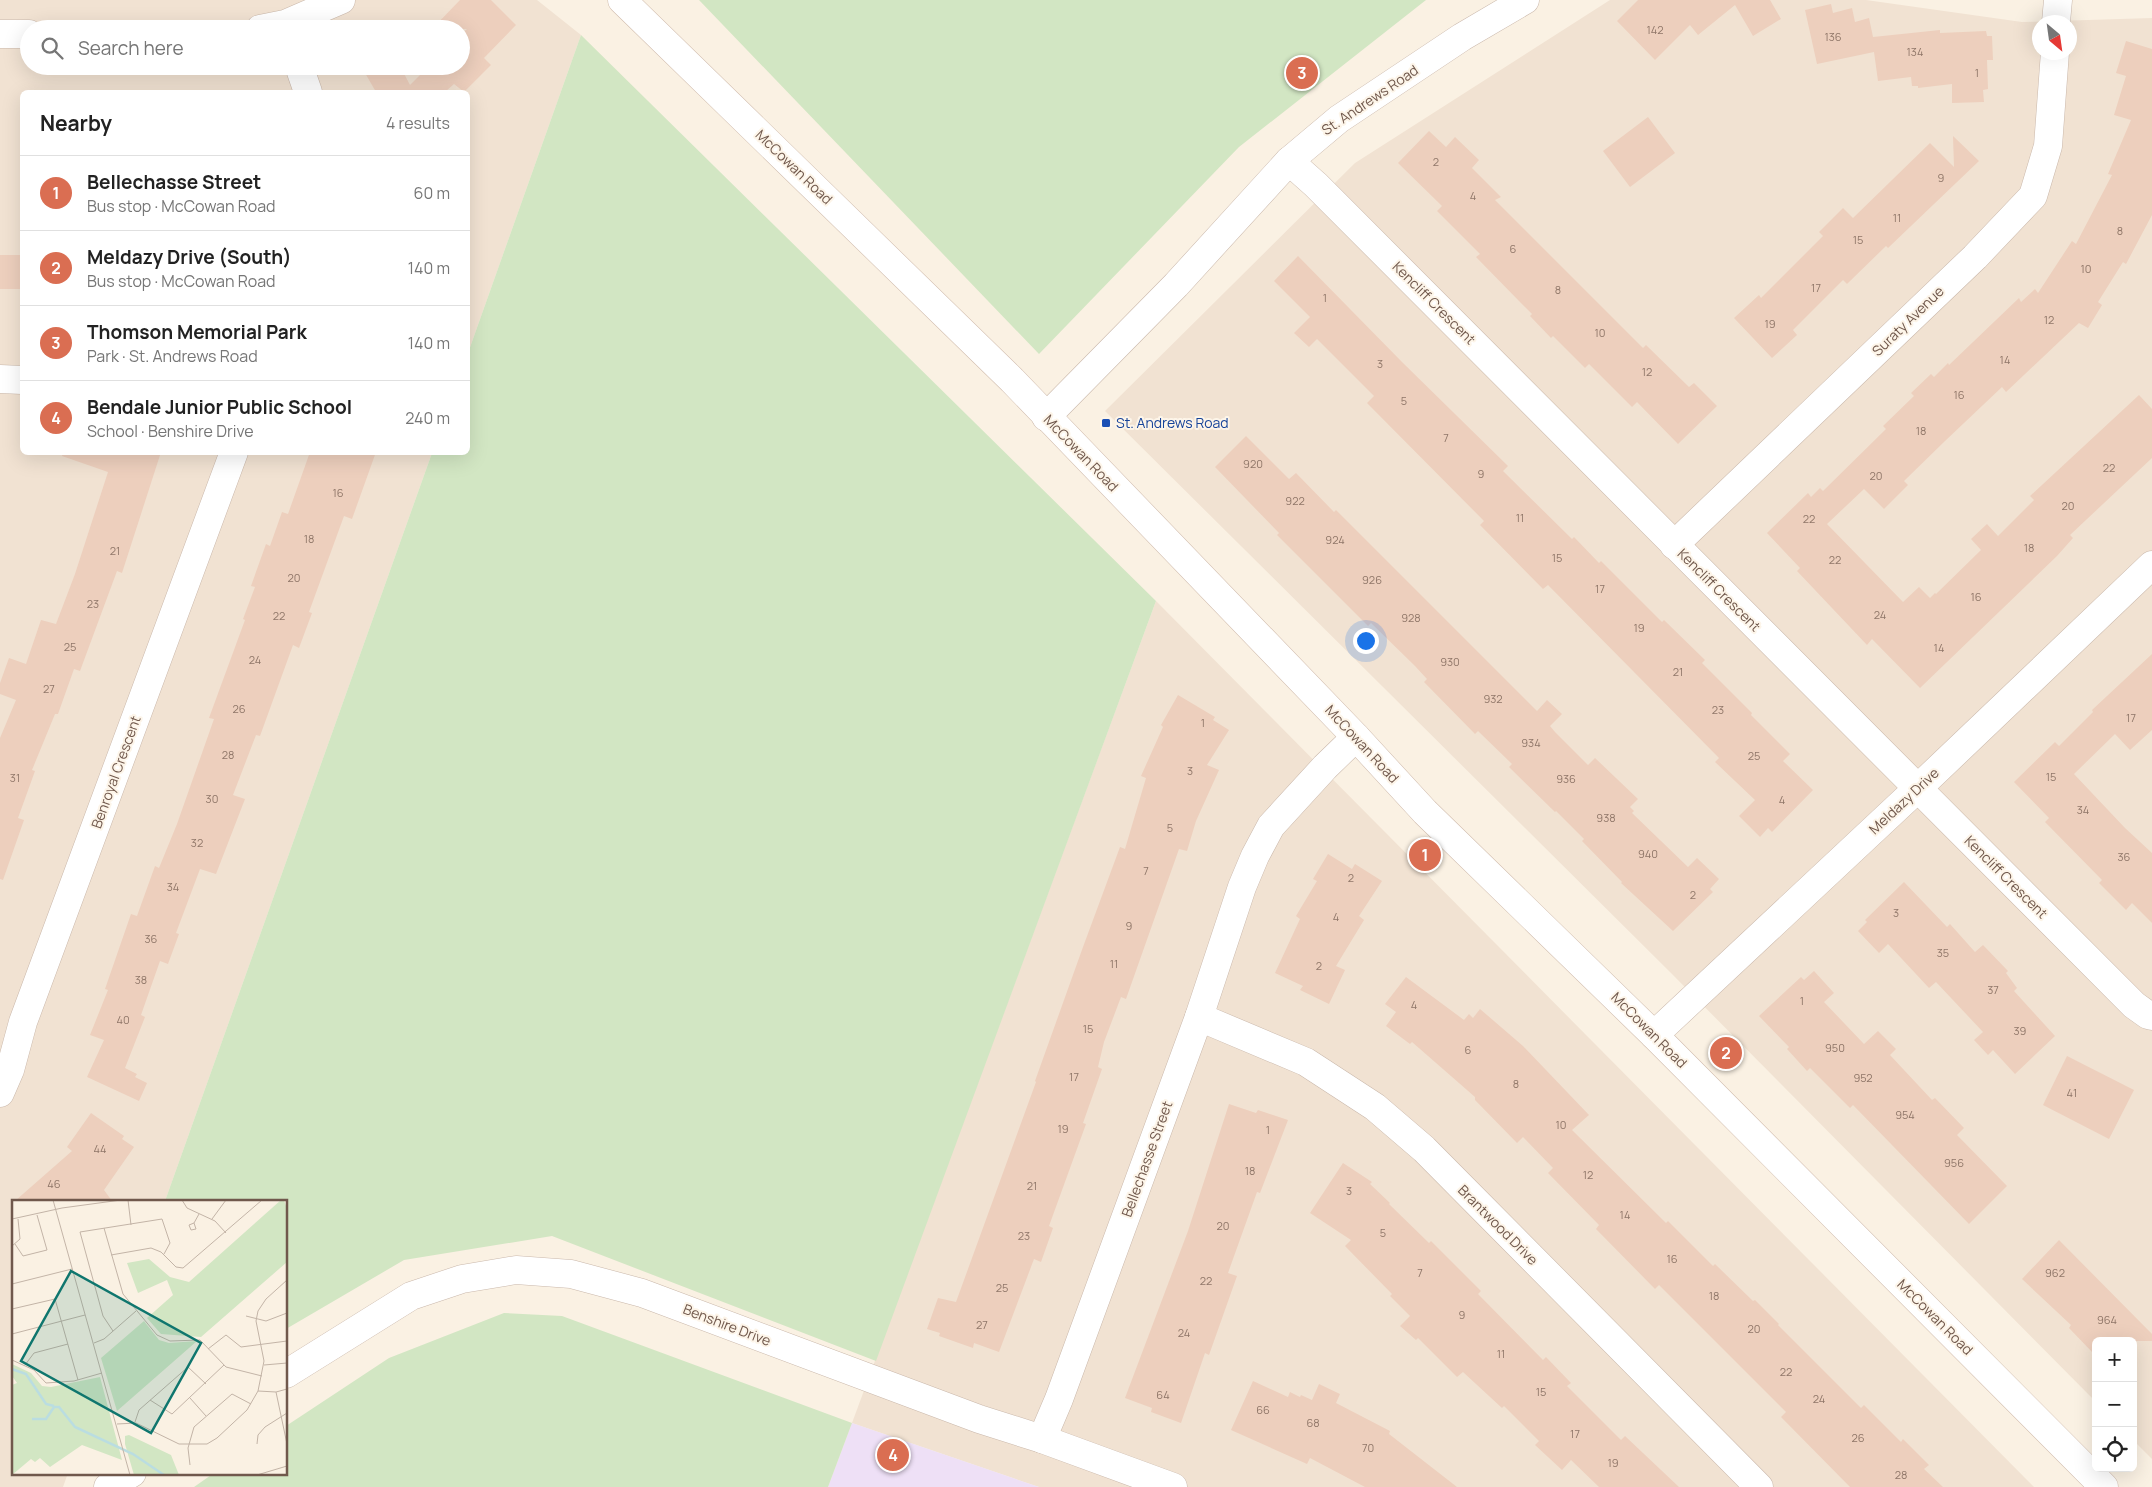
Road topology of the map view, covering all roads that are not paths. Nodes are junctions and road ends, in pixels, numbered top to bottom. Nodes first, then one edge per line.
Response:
1 (341, 0) edge
2 (622, 0) edge
3 (1525, 0) edge
4 (2058, 0) edge
5 (2057, 15) edge
6 (294, 20) edge
7 (0, 34) edge
8 (20, 34) edge
9 (2054, 60) edge
10 (302, 75) edge
11 (307, 90) edge
12 (1289, 161) junction
13 (0, 379) edge
14 (20, 380) edge
15 (1046, 417) junction
16 (233, 455) edge
17 (1674, 545) junction
18 (2152, 565) edge
19 (1356, 737) junction
20 (1917, 789) junction
21 (2152, 1016) edge
22 (1199, 1018) junction
23 (1654, 1035) junction
24 (0, 1092) edge
25 (288, 1373) edge
26 (1042, 1439) junction
27 (130, 1474) edge
28 (108, 1487) edge
29 (1173, 1487) edge
30 (1759, 1487) edge
31 (2104, 1487) edge

1 - 6 street
2 - 15 street, McCowan Road
3 - 12 street, St. Andrews Road
4 - 5 street
7 - 8 street
9 - 17 street, Suraty Avenue
10 - 11 street
12 - 15 street, St. Andrews Road
12 - 17 street, Kencliff Crescent
13 - 14 street
15 - 19 street, McCowan Road
16 - 24 street, Benroyal Crescent
17 - 20 street, Kencliff Crescent
18 - 20 street, Meldazy Drive
19 - 22 street, Bellechasse Street
19 - 23 street, McCowan Road
20 - 21 street, Kencliff Crescent
20 - 23 street, Meldazy Drive
22 - 26 street, Bellechasse Street
22 - 30 street, Brantwood Drive
23 - 31 street, McCowan Road
25 - 26 street, Benshire Drive
26 - 29 street, Benshire Drive
27 - 28 street

